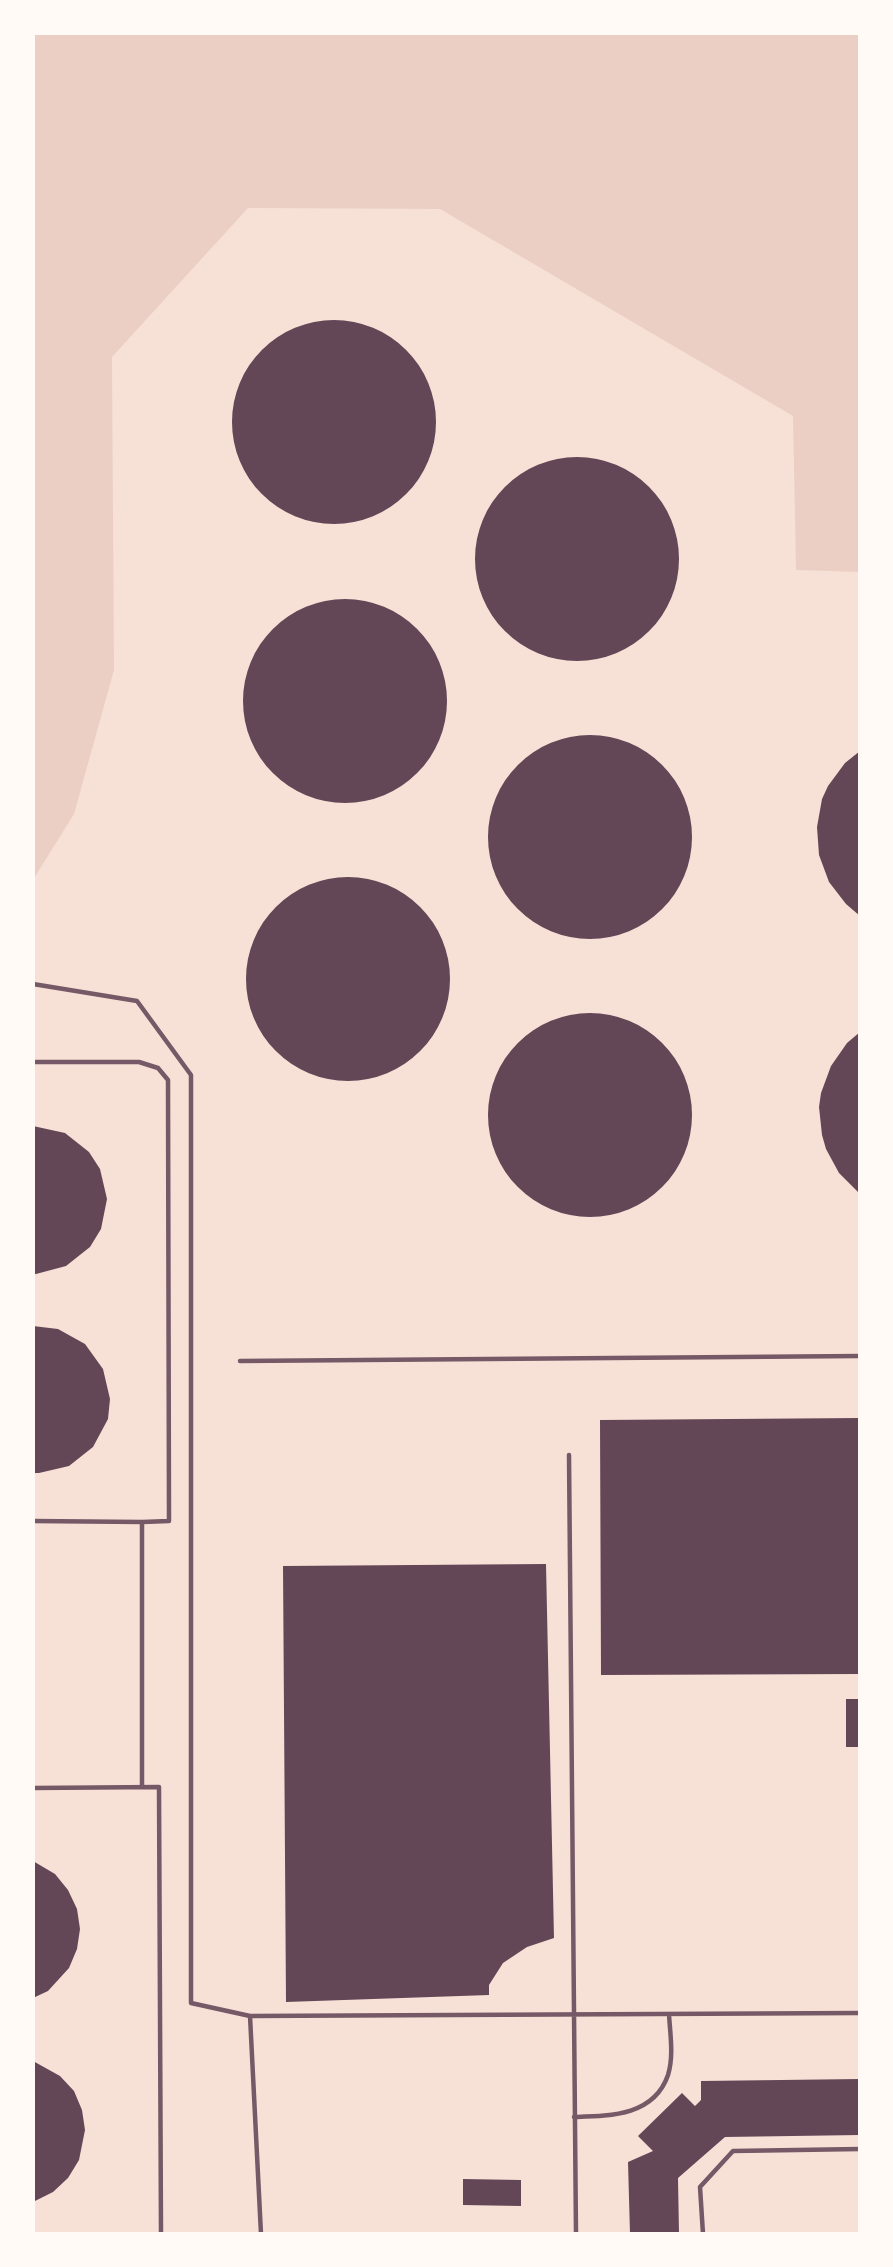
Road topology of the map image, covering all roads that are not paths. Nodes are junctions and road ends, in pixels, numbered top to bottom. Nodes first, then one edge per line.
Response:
1 (33, 984) edge
2 (33, 1062) edge
3 (860, 1356) edge
4 (240, 1361) dead end
5 (569, 1455) dead end
6 (33, 1521) edge
7 (142, 1522) junction
8 (142, 1787) junction
9 (33, 1788) edge
10 (860, 2013) edge
11 (573, 2014) junction
12 (669, 2014) junction
13 (250, 2016) junction
14 (574, 2118) junction
15 (860, 2149) edge
16 (161, 2234) edge
17 (261, 2234) edge
18 (576, 2234) edge
19 (703, 2234) edge

1 - 13 lane
2 - 7 lane
3 - 4 lane
5 - 11 lane
6 - 7 lane
7 - 8 lane
8 - 9 lane
8 - 16 lane
10 - 12 lane
11 - 12 lane
11 - 13 lane
11 - 14 lane
12 - 14 lane
13 - 17 lane
14 - 18 lane
15 - 19 lane

